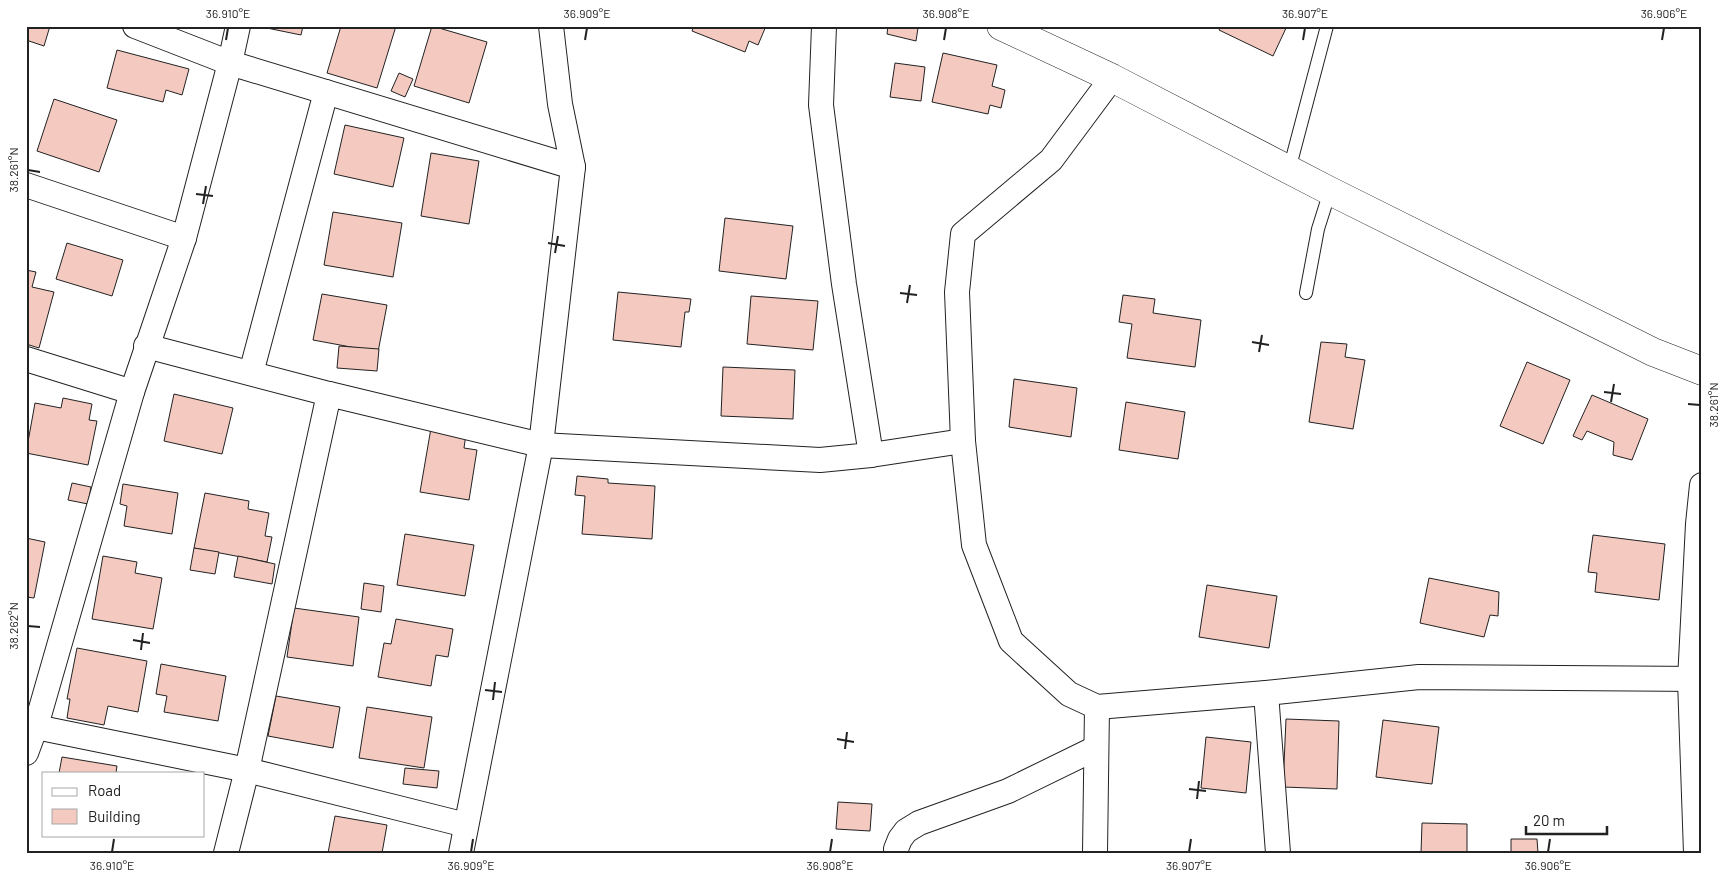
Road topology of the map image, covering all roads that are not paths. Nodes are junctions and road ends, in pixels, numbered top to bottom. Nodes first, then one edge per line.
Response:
1 (135, 26) edge
2 (238, 26) edge
3 (551, 26) edge
4 (824, 26) edge
5 (1001, 26) edge
6 (1328, 26) edge
7 (230, 63) junction
8 (1112, 78) junction
9 (326, 92) junction
10 (573, 167) junction
11 (1289, 170) junction
12 (26, 185) edge
13 (1330, 191) junction
14 (184, 238) junction
15 (1306, 294) dead end
16 (146, 346) junction
17 (26, 359) edge
18 (1702, 371) edge
19 (251, 373) junction
20 (132, 392) junction
21 (329, 394) junction
22 (963, 441) junction
23 (541, 445) junction
24 (871, 455) junction
25 (1702, 484) edge
26 (1696, 679) edge
27 (1266, 693) junction
28 (1097, 707) junction
29 (31, 726) edge
30 (1096, 748) junction
31 (26, 753) edge
32 (246, 770) junction
33 (466, 825) junction
34 (226, 853) edge
35 (461, 853) edge
36 (896, 853) edge
37 (1095, 853) edge
38 (1278, 853) edge
39 (1696, 853) edge

1 - 7 street
2 - 7 street
3 - 10 street
4 - 24 street
5 - 8 street
6 - 11 lane
7 - 9 street
7 - 14 street
8 - 11 street
8 - 22 street
9 - 10 street
9 - 19 street
10 - 23 street
11 - 13 street
12 - 14 street
13 - 15 lane
13 - 18 street
14 - 16 street
16 - 19 street
16 - 20 street
17 - 20 street
19 - 21 street
20 - 29 street
21 - 23 street
21 - 32 street
22 - 24 street
22 - 28 street
23 - 24 street
23 - 33 street
25 - 26 street
26 - 27 street
26 - 39 street
27 - 28 street
27 - 38 street
28 - 30 street
29 - 31 street
29 - 32 street
30 - 36 street
30 - 37 street
32 - 33 street
32 - 34 street
33 - 35 street

